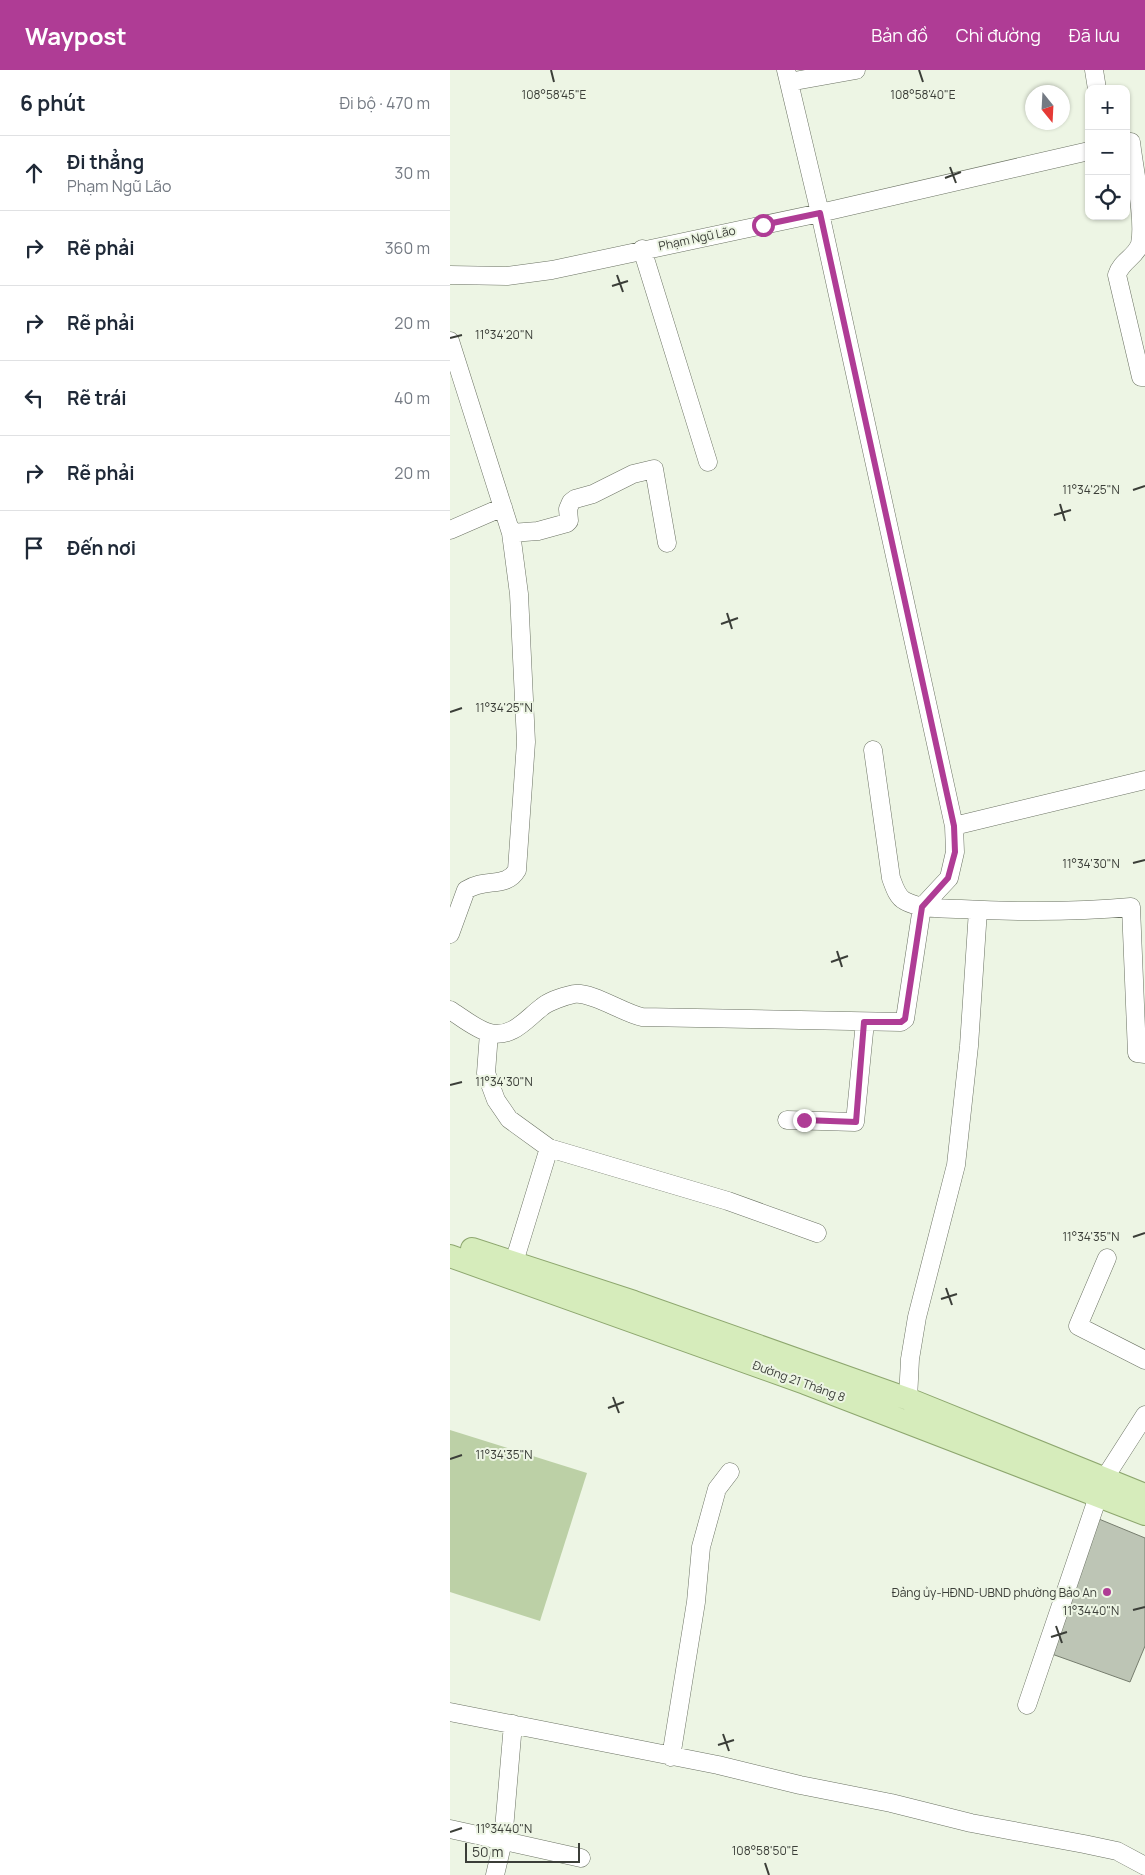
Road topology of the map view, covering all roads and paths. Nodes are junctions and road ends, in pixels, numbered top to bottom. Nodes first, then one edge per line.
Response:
1 (856, 70) edge
2 (1094, 70) edge
3 (788, 76) edge
4 (1096, 85) edge
5 (1134, 142) edge
6 (1085, 151) edge
7 (820, 213) junction
8 (642, 250) junction
9 (450, 275) edge
10 (450, 341) edge
11 (1145, 377) edge
12 (708, 462) dead end
13 (503, 507) junction
14 (450, 530) edge
15 (511, 533) junction
16 (667, 543) dead end
17 (873, 750) dead end
18 (1145, 780) edge
19 (954, 826) junction
20 (922, 907) junction
21 (978, 910) junction
22 (450, 934) edge
23 (450, 1010) edge
24 (864, 1022) junction
25 (489, 1033) junction
26 (1145, 1054) edge
27 (787, 1120) dead end
28 (549, 1148) junction
29 (817, 1233) dead end
30 (450, 1242) edge
31 (450, 1256) edge
32 (1107, 1258) dead end
33 (514, 1262) junction
34 (1145, 1360) edge
35 (908, 1399) junction
36 (1145, 1415) edge
37 (730, 1472) dead end
38 (1101, 1487) junction
39 (1145, 1495) edge
40 (1145, 1514) edge
41 (1027, 1705) dead end
42 (450, 1712) edge
43 (513, 1724) junction
44 (672, 1757) junction
45 (450, 1829) edge
46 (503, 1841) junction
47 (582, 1858) dead end
48 (1145, 1866) edge
49 (495, 1875) edge

1 - 3 street
2 - 4 street
3 - 7 street
5 - 11 street
6 - 7 street, Phạm Ngũ Lão
7 - 8 street, Phạm Ngũ Lão
7 - 19 street
8 - 9 street, Phạm Ngũ Lão
8 - 12 street
10 - 13 street
13 - 14 street
13 - 15 street
15 - 16 street
15 - 22 street
17 - 20 street
18 - 19 street
19 - 20 street
20 - 21 street
20 - 24 street
21 - 26 street
21 - 35 street
23 - 25 street
24 - 25 street
24 - 27 street
25 - 28 street
28 - 29 street
28 - 33 street
30 - 33 main road, Đường 21 Tháng 8
31 - 38 main road, Đường 21 Tháng 8
32 - 34 street
33 - 35 main road, Đường 21 Tháng 8
35 - 38 main road, Đường 21 Tháng 8
36 - 38 street
37 - 44 street
38 - 39 main road, Đường 21 Tháng 8
38 - 40 main road, Đường 21 Tháng 8
38 - 41 street
42 - 43 street
43 - 44 street
43 - 46 street
44 - 48 street
45 - 46 street
46 - 47 street
46 - 49 street

